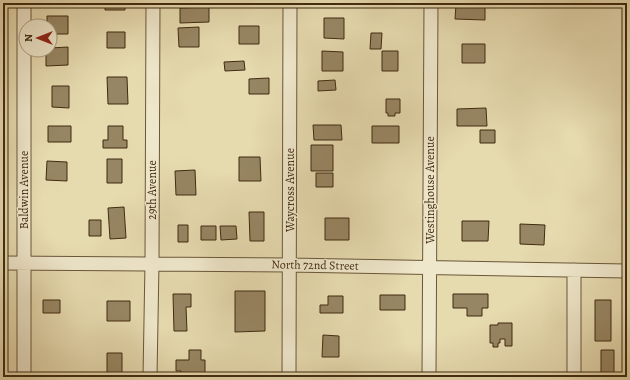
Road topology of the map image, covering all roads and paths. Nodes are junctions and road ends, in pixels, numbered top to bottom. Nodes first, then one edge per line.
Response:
1 (24, 3) edge
2 (153, 3) edge
3 (290, 3) edge
4 (432, 3) edge
5 (3, 263) edge
6 (24, 263) junction
7 (152, 263) junction
8 (290, 265) junction
9 (430, 268) junction
10 (574, 270) junction
11 (627, 271) edge
12 (24, 377) edge
13 (150, 377) edge
14 (290, 377) edge
15 (429, 377) edge
16 (574, 377) edge

1 - 6 street, Baldwin Avenue
2 - 7 street, 29th Avenue
3 - 8 street, Waycross Avenue
4 - 9 street, Westinghouse Avenue
5 - 6 street, North 72nd Street
6 - 7 street, North 72nd Street
6 - 12 street, Baldwin Avenue
7 - 8 street, North 72nd Street
7 - 13 street, 29th Avenue
8 - 9 street, North 72nd Street
8 - 14 street, Waycross Avenue
9 - 10 street, North 72nd Street
9 - 15 street, Westinghouse Avenue
10 - 11 street, North 72nd Street
10 - 16 street

